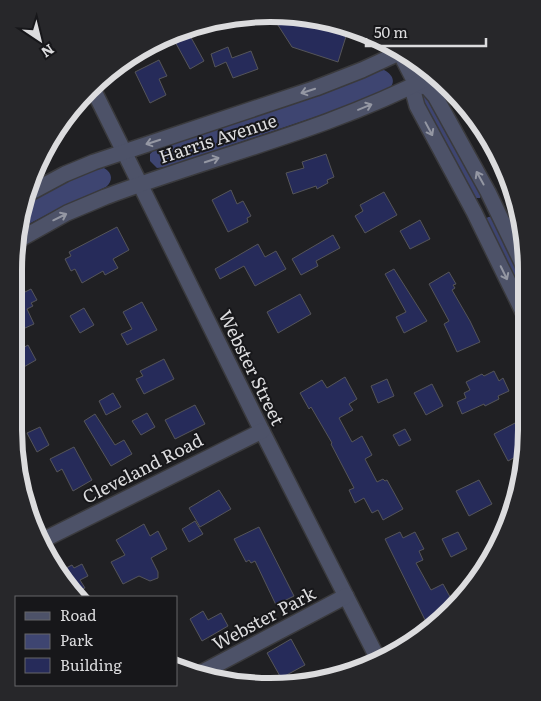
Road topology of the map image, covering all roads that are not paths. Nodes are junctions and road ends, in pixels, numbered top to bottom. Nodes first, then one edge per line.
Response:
1 (393, 55) edge
2 (405, 62) edge
3 (427, 79) edge
4 (416, 84) junction
5 (96, 94) edge
6 (124, 152) junction
7 (140, 184) junction
8 (37, 189) edge
9 (493, 203) junction
10 (474, 212) junction
11 (25, 236) edge
12 (518, 255) edge
13 (518, 302) edge
14 (262, 431) junction
15 (47, 538) edge
16 (346, 596) junction
17 (377, 655) edge
18 (206, 670) edge

1 -> 6 street, Harris Avenue
2 - 4 street
3 - 4 street, Harris Avenue
7 -> 4 street, Harris Avenue
9 -> 4 street
4 -> 10 street
5 - 6 street, Webster Street
6 - 7 street, Webster Street
6 - 8 street, Harris Avenue
11 -> 7 street, Harris Avenue
7 - 14 street, Webster Street
9 - 10 street
9 - 12 street
10 -> 13 street
14 - 15 street, Cleveland Road
14 - 16 street, Webster Street
16 - 17 street, Webster Street
16 - 18 street, Webster Park

